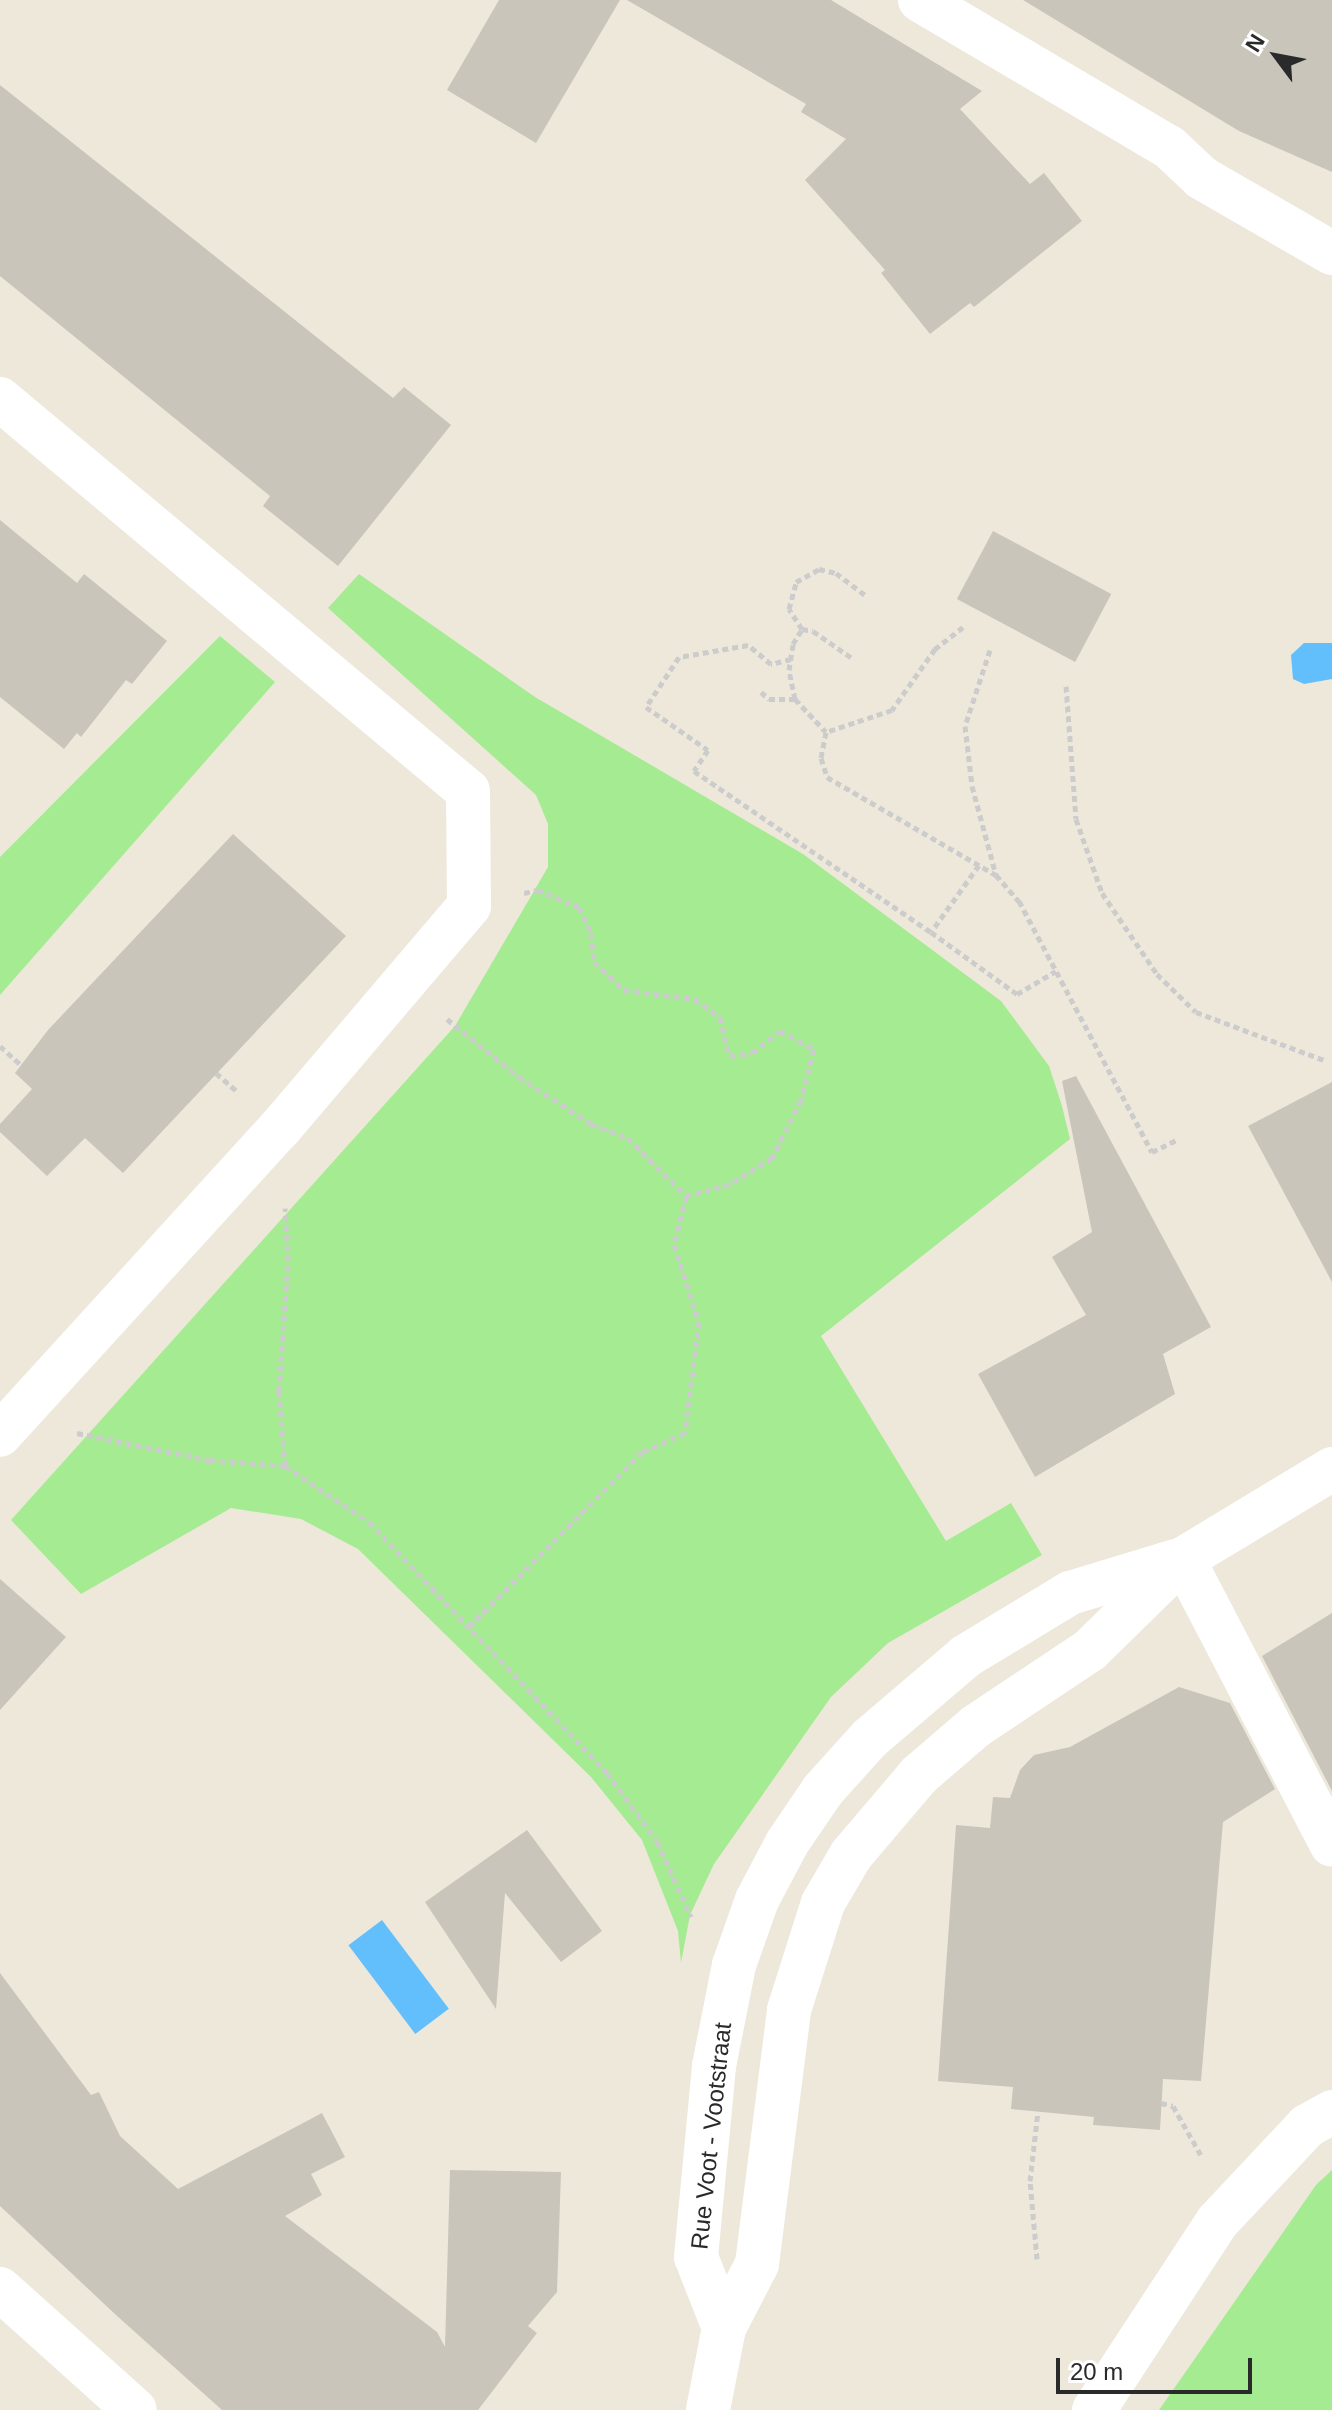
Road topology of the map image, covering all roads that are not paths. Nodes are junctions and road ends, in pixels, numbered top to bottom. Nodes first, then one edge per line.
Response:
1 (920, 0) edge
2 (1332, 253) edge
3 (0, 399) edge
4 (0, 1435) edge
5 (1332, 1469) edge
6 (1183, 1559) junction
7 (1332, 1845) edge
8 (1332, 2112) edge
9 (0, 2289) edge
10 (724, 2328) junction
11 (135, 2410) edge
12 (708, 2410) edge
13 (1094, 2410) edge

1 - 2 street
3 - 4 street
5 - 6 street, Rue Voot - Vootstraat
6 - 7 street
6 - 10 street, Rue Voot - Vootstraat
6 - 10 street, Rue Voot - Vootstraat
8 - 13 street
9 - 11 street
10 - 12 street

